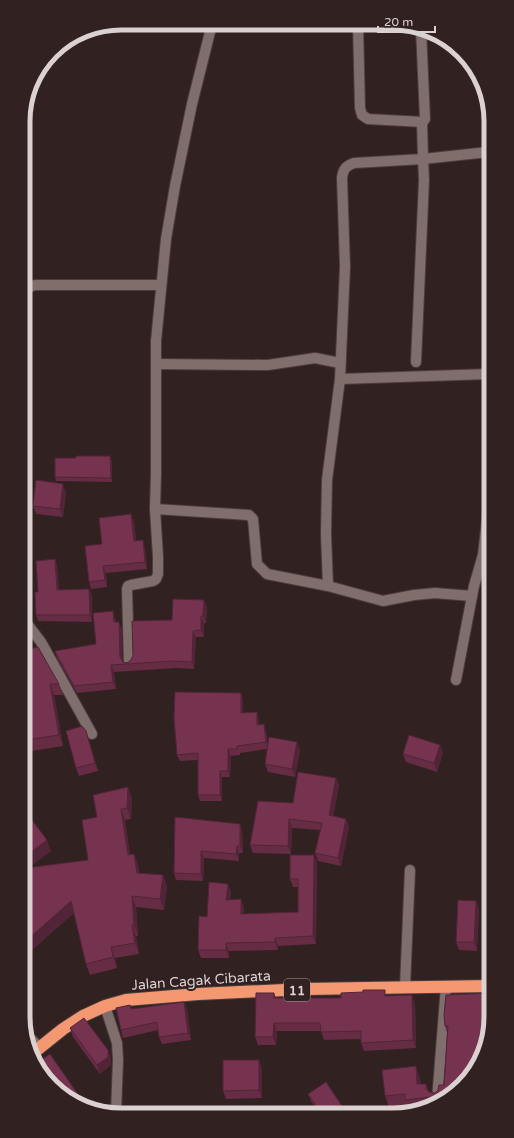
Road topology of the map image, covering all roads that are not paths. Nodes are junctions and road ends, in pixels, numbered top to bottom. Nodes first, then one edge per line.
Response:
1 (210, 30) edge
2 (358, 30) edge
3 (421, 35) edge
4 (422, 122) junction
5 (484, 152) edge
6 (423, 159) junction
7 (161, 285) junction
8 (30, 287) edge
9 (416, 362) dead end
10 (340, 363) junction
11 (156, 364) junction
12 (484, 374) edge
13 (340, 379) junction
14 (155, 509) junction
15 (484, 540) edge
16 (328, 586) junction
17 (472, 596) junction
18 (30, 627) edge
19 (129, 663) edge
20 (456, 680) dead end
21 (92, 734) dead end
22 (410, 870) dead end
23 (446, 986) junction
24 (484, 986) edge
25 (405, 987) junction
26 (105, 1006) junction
27 (36, 1050) edge
28 (437, 1097) edge
29 (116, 1108) edge

1 - 7 street
2 - 4 street
3 - 4 street
4 - 6 street
5 - 6 street
6 - 9 street
6 - 10 street
7 - 8 street
7 - 11 street
10 - 11 street
10 - 13 street
11 - 14 street
12 - 13 street
13 - 16 street
14 - 16 street
14 - 19 street
15 - 17 street
16 - 17 street
17 - 20 street
18 - 21 street
22 - 25 street
23 - 24 highway, Jalan Cagak Cibarata / 11
23 - 25 highway, Jalan Cagak Cibarata / 11
23 - 28 street
25 - 26 highway, Jalan Cagak Cibarata / 11
26 - 27 highway, 11
26 - 29 street

